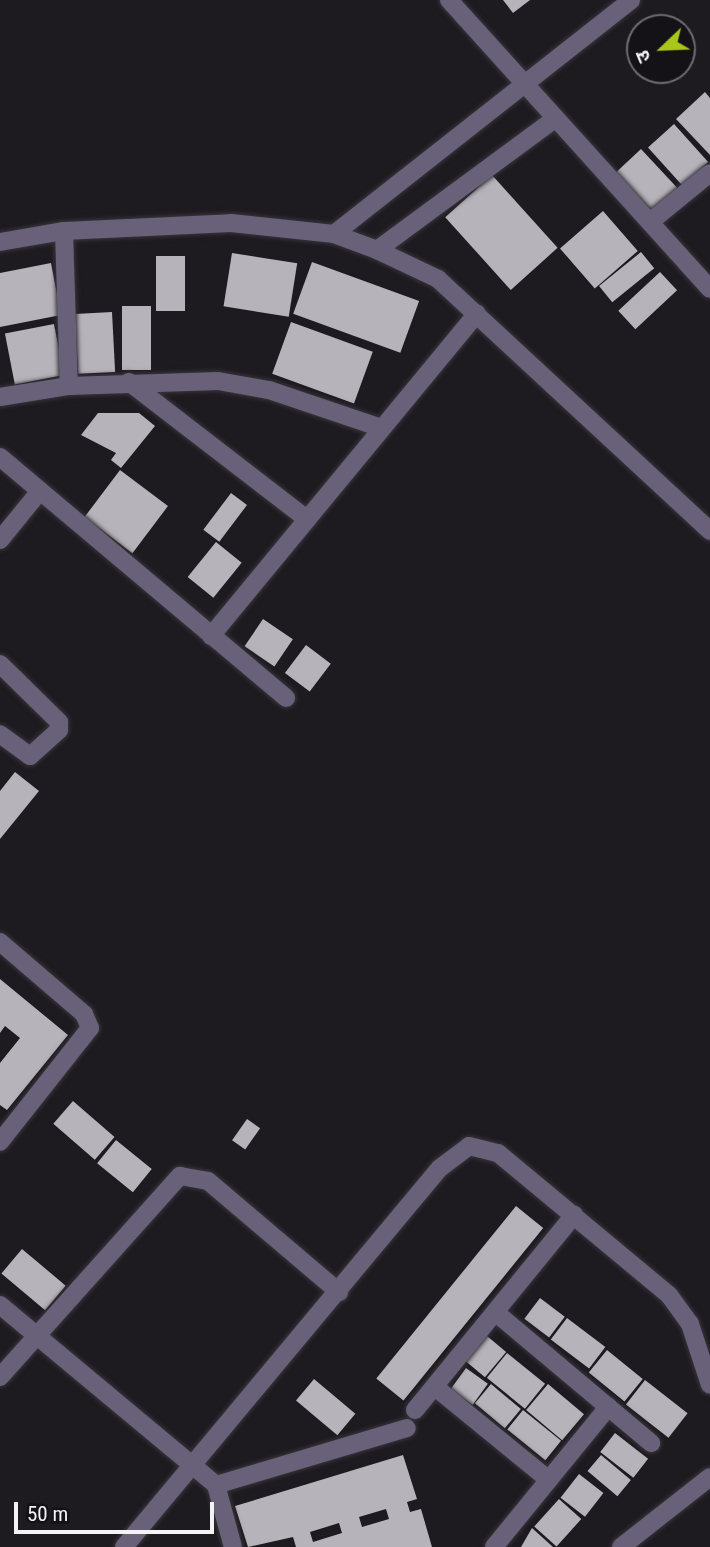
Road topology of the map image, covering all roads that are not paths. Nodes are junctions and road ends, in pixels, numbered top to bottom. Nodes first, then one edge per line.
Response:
1 (449, 0) edge
2 (631, 0) edge
3 (524, 82) junction
4 (556, 118) junction
5 (710, 173) edge
6 (650, 222) junction
7 (64, 231) junction
8 (334, 234) junction
9 (0, 242) edge
10 (377, 250) junction
11 (710, 289) edge
12 (477, 313) junction
13 (129, 382) junction
14 (69, 386) junction
15 (0, 397) edge
16 (381, 428) junction
17 (0, 457) edge
18 (40, 491) junction
19 (307, 519) junction
20 (710, 531) edge
21 (0, 540) edge
22 (211, 636) junction
23 (0, 664) edge
24 (286, 698) dead end
25 (0, 734) edge
26 (0, 942) edge
27 (0, 1142) edge
28 (574, 1215) junction
29 (339, 1292) junction
30 (0, 1305) edge
31 (495, 1312) junction
32 (34, 1334) junction
33 (0, 1377) edge
34 (710, 1385) edge
35 (435, 1387) junction
36 (608, 1407) junction
37 (415, 1410) dead end
38 (407, 1428) dead end
39 (650, 1443) dead end
40 (189, 1468) junction
41 (710, 1477) edge
42 (549, 1480) junction
43 (216, 1485) junction
44 (124, 1547) edge
45 (233, 1547) edge
46 (495, 1547) edge
47 (621, 1547) edge

1 - 3 street
2 - 3 street
3 - 4 street
3 - 8 street
4 - 6 street
4 - 10 street
5 - 6 street
6 - 11 street
7 - 8 street
7 - 9 street
7 - 14 street
8 - 10 street
10 - 12 street
12 - 16 street
12 - 20 street
13 - 14 street
13 - 16 street
13 - 19 street
14 - 15 street
16 - 19 street
17 - 18 street
18 - 21 street
18 - 22 street
19 - 22 street
22 - 24 street
23 - 25 street
26 - 27 street
28 - 29 street
28 - 31 street
28 - 34 street
29 - 32 street
29 - 40 street
30 - 32 street
31 - 35 street
31 - 36 street
32 - 33 street
32 - 40 street
35 - 37 street
35 - 42 street
36 - 39 street
36 - 42 street
38 - 43 street
40 - 43 street
40 - 44 street
41 - 47 street
42 - 46 street
43 - 45 street

